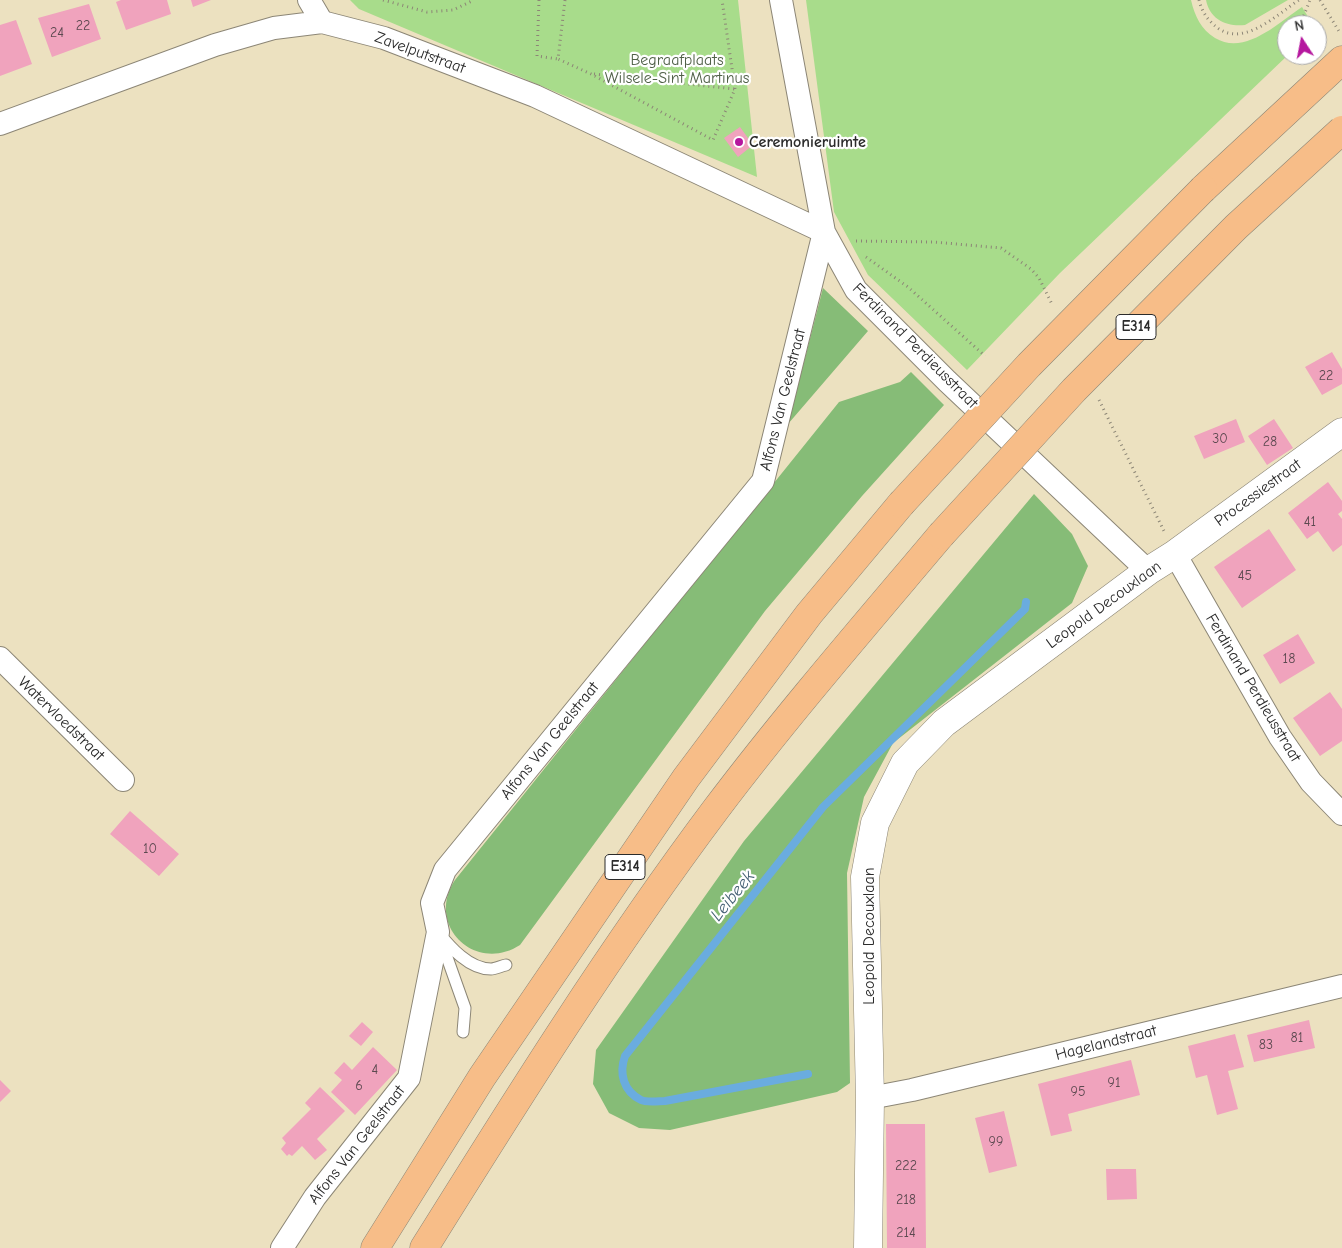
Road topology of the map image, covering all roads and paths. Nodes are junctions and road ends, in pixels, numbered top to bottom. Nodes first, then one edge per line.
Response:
1 (309, 0) edge
2 (384, 0) edge
3 (474, 0) edge
4 (539, 0) edge
5 (565, 0) edge
6 (722, 0) edge
7 (781, 0) edge
8 (1199, 0) edge
9 (1299, 0) edge
10 (1310, 0) edge
11 (1320, 0) edge
12 (1304, 15) edge
13 (322, 22) junction
14 (1342, 36) edge
15 (558, 59) junction
16 (1342, 60) edge
17 (590, 74) junction
18 (735, 89) junction
19 (0, 124) edge
20 (1342, 130) edge
21 (824, 232) junction
22 (851, 244) dead end
23 (857, 248) dead end
24 (863, 254) dead end
25 (985, 356) dead end
26 (1342, 432) edge
27 (1175, 554) junction
28 (1148, 571) junction
29 (0, 658) edge
30 (123, 780) dead end
31 (1342, 814) edge
32 (438, 932) junction
33 (506, 965) dead end
34 (1342, 986) edge
35 (464, 1032) dead end
36 (870, 1098) junction
37 (282, 1248) edge
38 (375, 1248) edge
39 (424, 1248) edge
40 (868, 1248) edge

1 - 13 street
2 - 3 path
4 - 15 path
5 - 15 path
6 - 18 path
7 - 21 street, Ferdinand Perdieusstraat
8 - 9 path
10 - 12 path
11 - 14 path
13 - 19 street, Zavelputstraat
13 - 21 street, Zavelputstraat
15 - 17 path
16 - 38 highway, E314, bridge
17 - 18 path
17 - 18 path
20 - 39 highway, E314, bridge
21 - 28 street, Ferdinand Perdieusstraat
21 - 32 street, Alfons Van Geelstraat
22 - 23 path
24 - 25 path
26 - 27 street, Processiestraat
27 - 28 street, Leopold Decouxlaan
27 - 31 street, Ferdinand Perdieusstraat
28 - 36 street, Leopold Decouxlaan
29 - 30 street, Watervloedstraat
32 - 33 lane
32 - 35 lane
32 - 37 street, Alfons Van Geelstraat
34 - 36 street, Hagelandstraat
36 - 40 street, Leopold Decouxlaan

